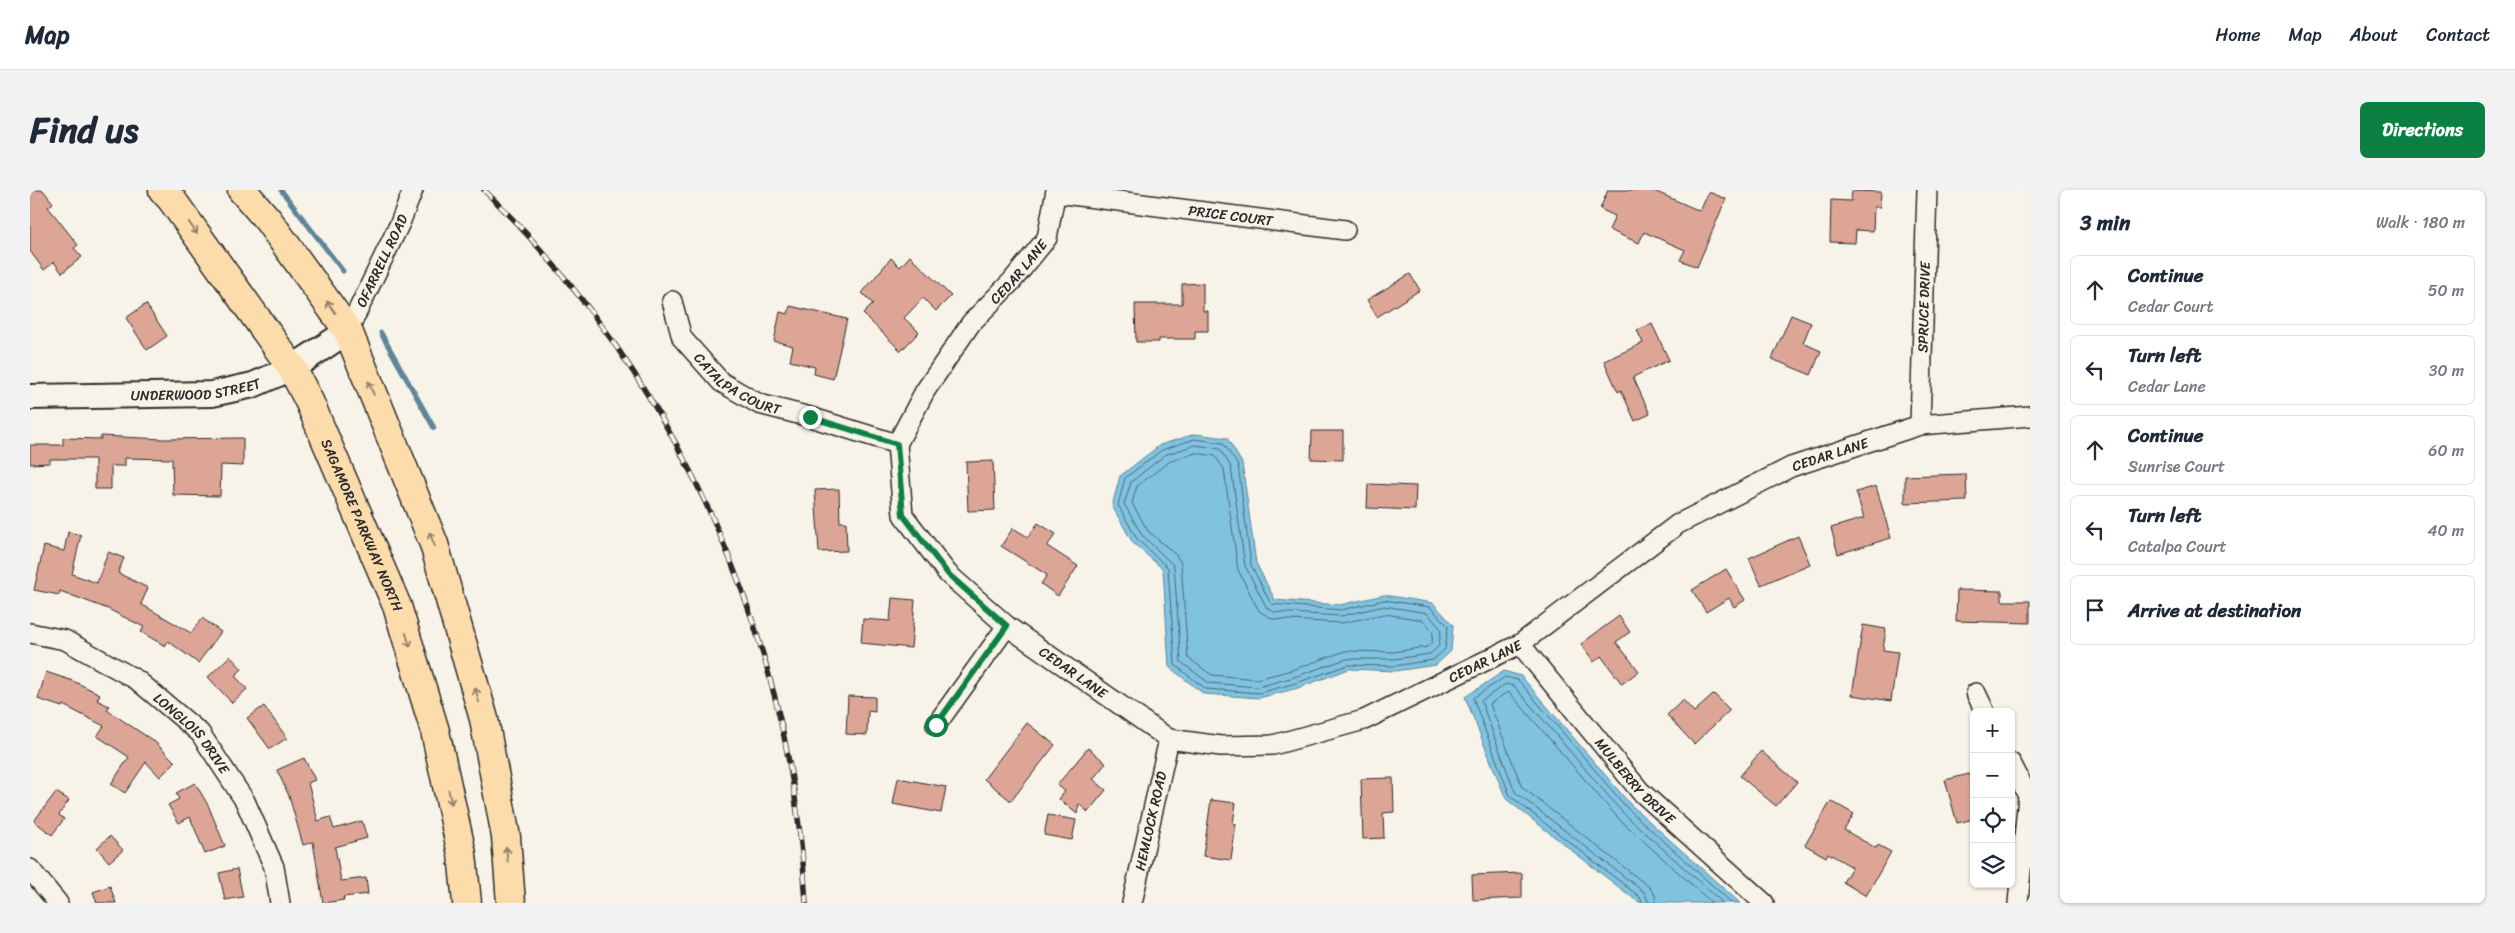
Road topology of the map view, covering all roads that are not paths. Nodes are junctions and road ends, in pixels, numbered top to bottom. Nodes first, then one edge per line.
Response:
1 (163, 190) edge
2 (242, 190) edge
3 (413, 190) edge
4 (1927, 190) edge
5 (1056, 191) edge
6 (1345, 230) dead end
7 (672, 301) dead end
8 (348, 331) junction
9 (292, 368) junction
10 (30, 397) edge
11 (2030, 416) edge
12 (1920, 424) junction
13 (897, 444) junction
14 (1007, 626) junction
15 (30, 632) edge
16 (1520, 644) junction
17 (1976, 693) dead end
18 (1983, 708) edge
19 (936, 725) dead end
20 (1169, 739) junction
21 (2015, 771) edge
22 (2029, 796) edge
23 (30, 869) edge
24 (58, 903) edge
25 (280, 903) edge
26 (467, 903) edge
27 (511, 903) edge
28 (1132, 903) edge
29 (1764, 903) edge
30 (2018, 903) edge

1 -> 9 main road, SAGAMORE PARKWAY NORTH
8 -> 2 main road
3 - 8 street, OFARRELL ROAD
4 - 12 street, SPRUCE DRIVE
5 - 6 street, PRICE COURT
5 - 13 street, CEDAR LANE
7 - 13 street, CATALPA COURT
8 - 9 street, UNDERWOOD STREET
27 -> 8 main road
9 - 10 street, UNDERWOOD STREET
9 -> 26 main road, SAGAMORE PARKWAY NORTH
11 - 12 street, CEDAR LANE
12 - 16 street, CEDAR LANE
13 - 14 street, CEDAR LANE
14 - 19 street
14 - 20 street, CEDAR LANE
15 - 25 street, LONGLOIS DRIVE
16 - 20 street, CEDAR LANE
16 - 29 street, MULBERRY DRIVE
17 - 18 street
20 - 28 street, HEMLOCK ROAD
21 - 22 street
22 - 30 street
23 - 24 street

